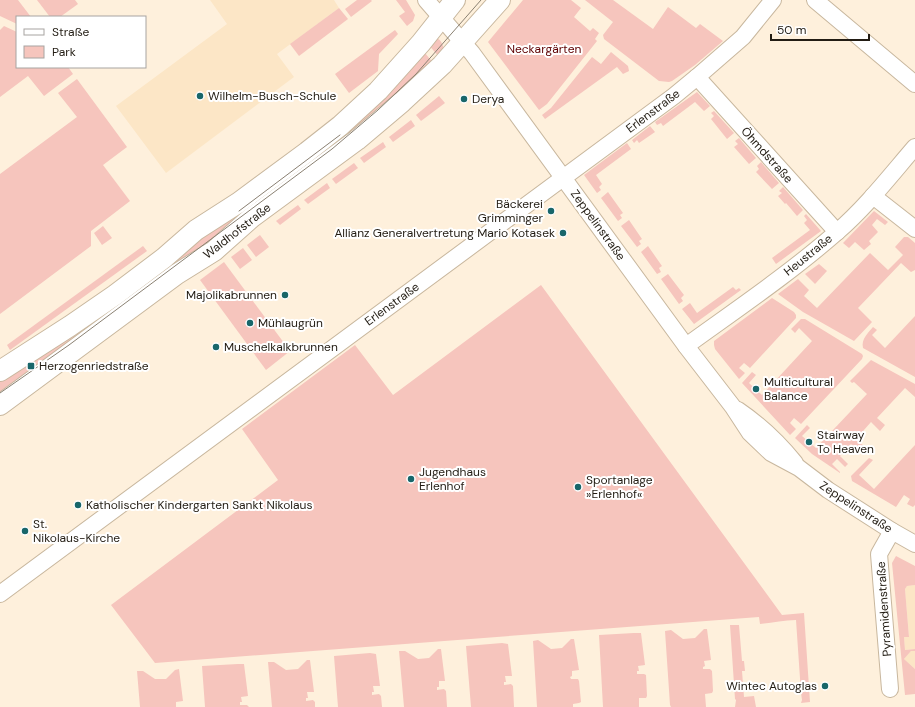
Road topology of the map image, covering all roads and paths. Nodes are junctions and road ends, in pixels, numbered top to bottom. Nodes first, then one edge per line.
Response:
1 (426, 0) edge
2 (455, 0) edge
3 (500, 0) edge
4 (773, 0) edge
5 (815, 0) edge
6 (440, 18) junction
7 (462, 43) junction
8 (697, 78) junction
9 (915, 84) edge
10 (915, 147) edge
11 (564, 178) junction
12 (873, 196) junction
13 (915, 229) edge
14 (837, 232) junction
15 (686, 346) junction
16 (0, 371) edge
17 (0, 405) edge
18 (892, 531) junction
19 (915, 544) edge
20 (0, 594) edge
21 (890, 689) dead end

1 - 6 street
2 - 6 street, Waldhofstraße
3 - 7 street, Waldhofstraße
4 - 8 street, Erlenstraße
5 - 9 street
6 - 7 street
6 - 16 street, Waldhofstraße
7 - 11 street, Zeppelinstraße
7 - 17 street, Waldhofstraße
8 - 11 street, Erlenstraße
8 - 14 street, Öhmdstraße
10 - 12 street, Heustraße
11 - 15 street, Zeppelinstraße
11 - 20 street, Erlenstraße
12 - 13 street
12 - 14 street, Heustraße
14 - 15 street, Heustraße
15 - 18 street, Zeppelinstraße
18 - 19 street, Zeppelinstraße
18 - 21 street, Pyramidenstraße

